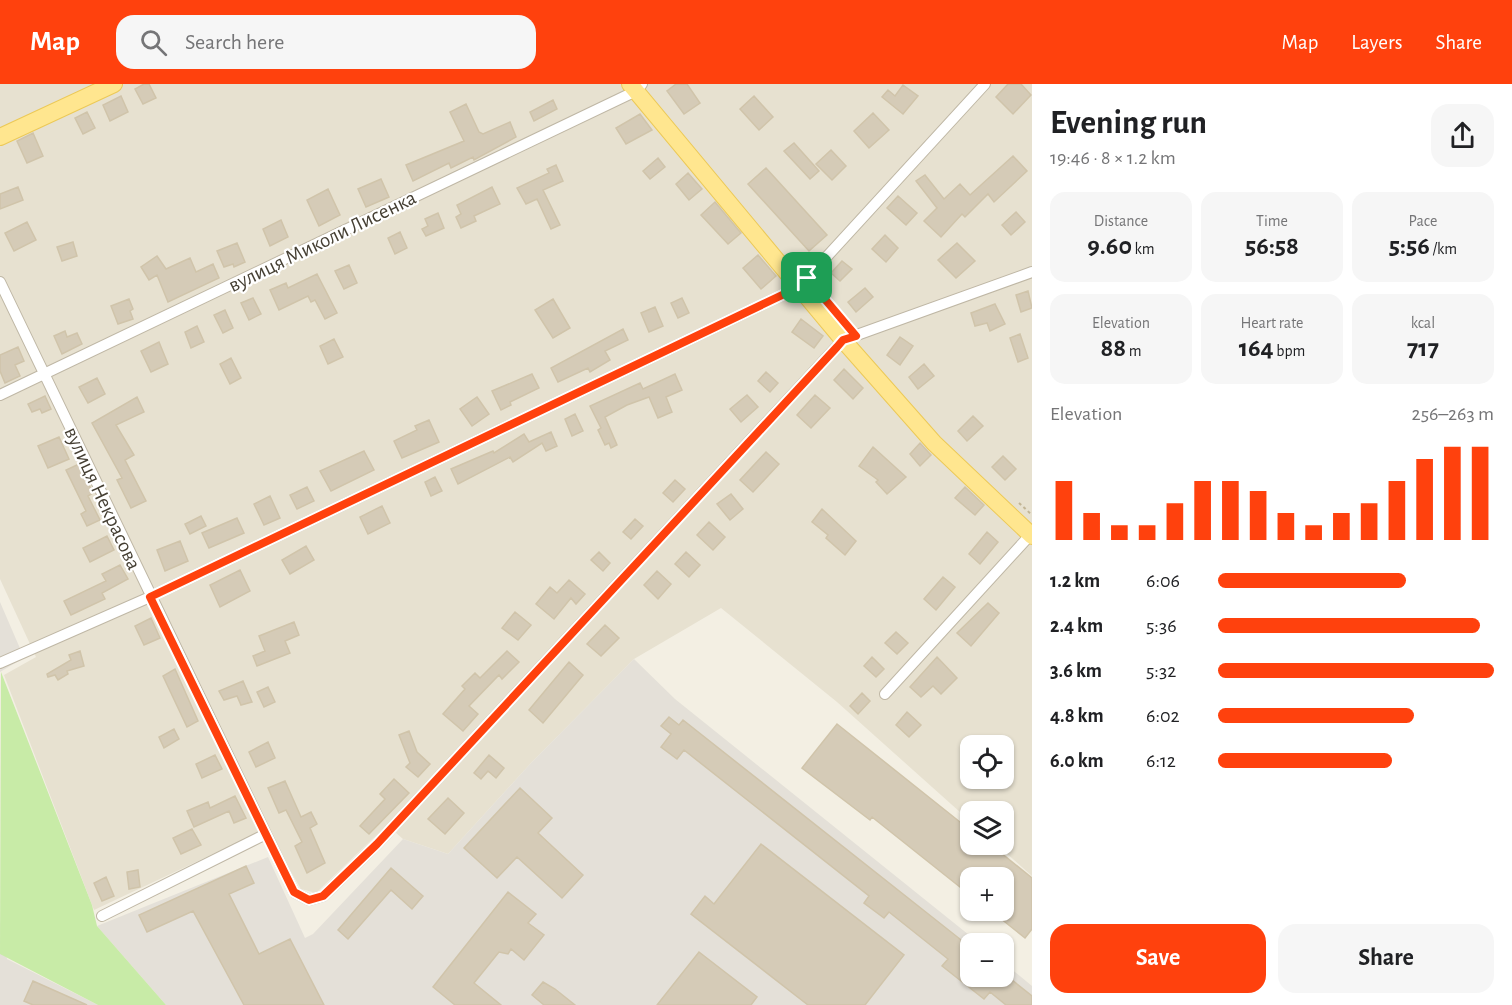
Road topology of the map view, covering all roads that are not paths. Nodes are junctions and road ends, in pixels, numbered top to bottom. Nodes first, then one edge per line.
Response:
1 (114, 84) edge
2 (985, 84) edge
3 (636, 86) edge
4 (0, 137) edge
5 (1032, 272) edge
6 (0, 282) edge
7 (799, 287) junction
8 (843, 340) junction
9 (44, 375) junction
10 (0, 395) edge
11 (1031, 534) edge
12 (150, 597) junction
13 (0, 663) edge
14 (885, 693) dead end
15 (266, 834) junction
16 (102, 916) dead end

1 - 4 main road
2 - 7 street
3 - 7 main road
3 - 9 street, вулиця Миколи Лисенка
5 - 8 street
6 - 9 street, вулиця Некрасова
7 - 8 main road
7 - 12 street
8 - 11 main road
8 - 15 street, вулиця Некрасова
9 - 10 street, вулиця Миколи Лисенка
9 - 12 street, вулиця Некрасова
11 - 14 street
12 - 13 street
12 - 15 street, вулиця Некрасова
15 - 16 street

